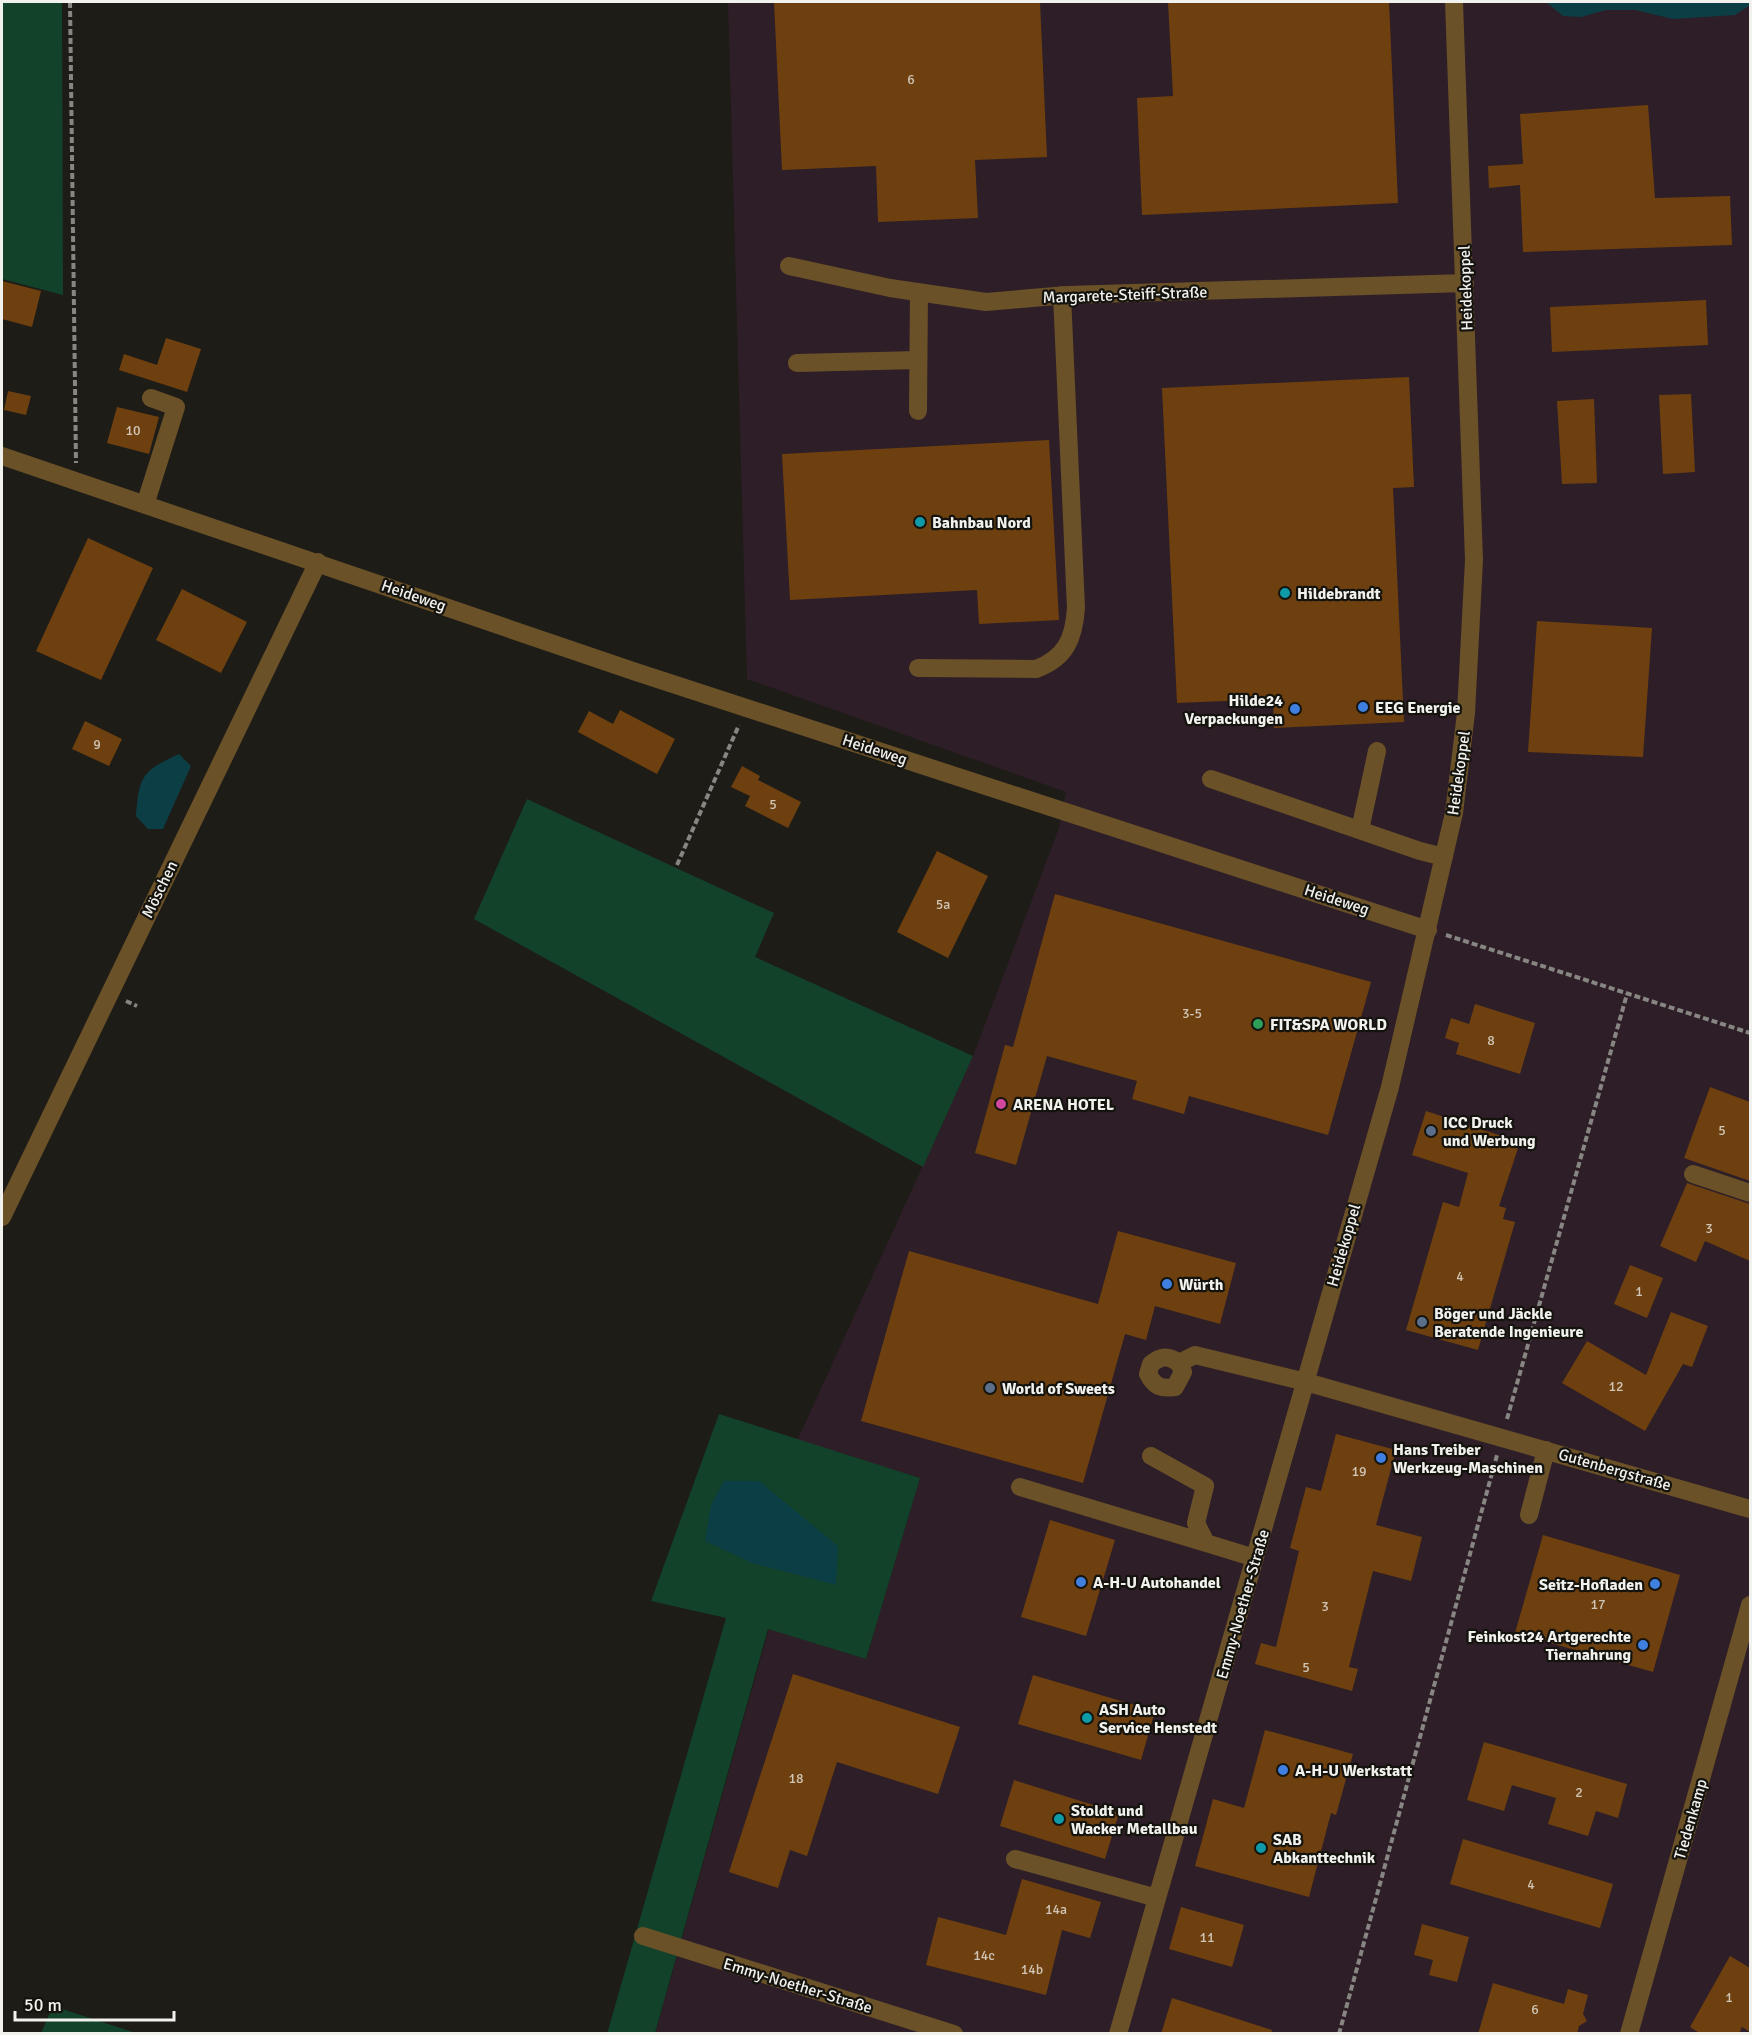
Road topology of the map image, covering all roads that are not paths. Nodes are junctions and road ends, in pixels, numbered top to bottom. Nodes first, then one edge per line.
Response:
1 (1454, 2) edge
2 (789, 266) dead end
3 (1465, 283) junction
4 (919, 292) junction
5 (1062, 295) junction
6 (918, 360) junction
7 (797, 363) dead end
8 (151, 398) dead end
9 (918, 411) dead end
10 (2, 456) edge
11 (145, 505) junction
12 (318, 562) junction
13 (918, 668) dead end
14 (1377, 751) dead end
15 (1211, 779) dead end
16 (1360, 830) junction
17 (1444, 857) junction
18 (1428, 930) junction
19 (1693, 1174) dead end
20 (1750, 1193) edge
21 (2, 1217) edge
22 (1179, 1363) dead end
23 (1306, 1382) junction
24 (1546, 1450) junction
25 (1151, 1456) dead end
26 (1020, 1487) dead end
27 (1750, 1509) edge
28 (1529, 1515) dead end
29 (1206, 1543) junction
30 (1255, 1558) junction
31 (1750, 1605) edge
32 (1015, 1859) dead end
33 (1157, 1898) junction
34 (643, 1936) dead end
35 (954, 2034) edge
36 (1118, 2034) edge
37 (1629, 2034) edge

1 - 3 street, Heidekoppel
2 - 4 street, Margarete-Steiff-Straße
3 - 5 street, Margarete-Steiff-Straße
3 - 17 street, Heidekoppel
4 - 5 street, Margarete-Steiff-Straße
4 - 6 street
5 - 13 street
6 - 7 street
6 - 9 street
8 - 11 street
10 - 11 street, Heideweg
11 - 12 street, Heideweg
12 - 18 street, Heideweg
12 - 21 street, Möschen
14 - 16 street
15 - 16 street
16 - 17 street
17 - 18 street, Heidekoppel
18 - 23 street, Heidekoppel
19 - 20 street
22 - 23 street, Gutenbergstraße
23 - 24 street, Gutenbergstraße
23 - 30 street, Emmy-Noether-Straße
24 - 27 street, Gutenbergstraße
24 - 28 street
25 - 29 street
26 - 29 street
29 - 30 street
30 - 33 street, Emmy-Noether-Straße
31 - 37 street, Tiedenkamp
32 - 33 street
33 - 36 street, Emmy-Noether-Straße
34 - 35 street, Emmy-Noether-Straße

